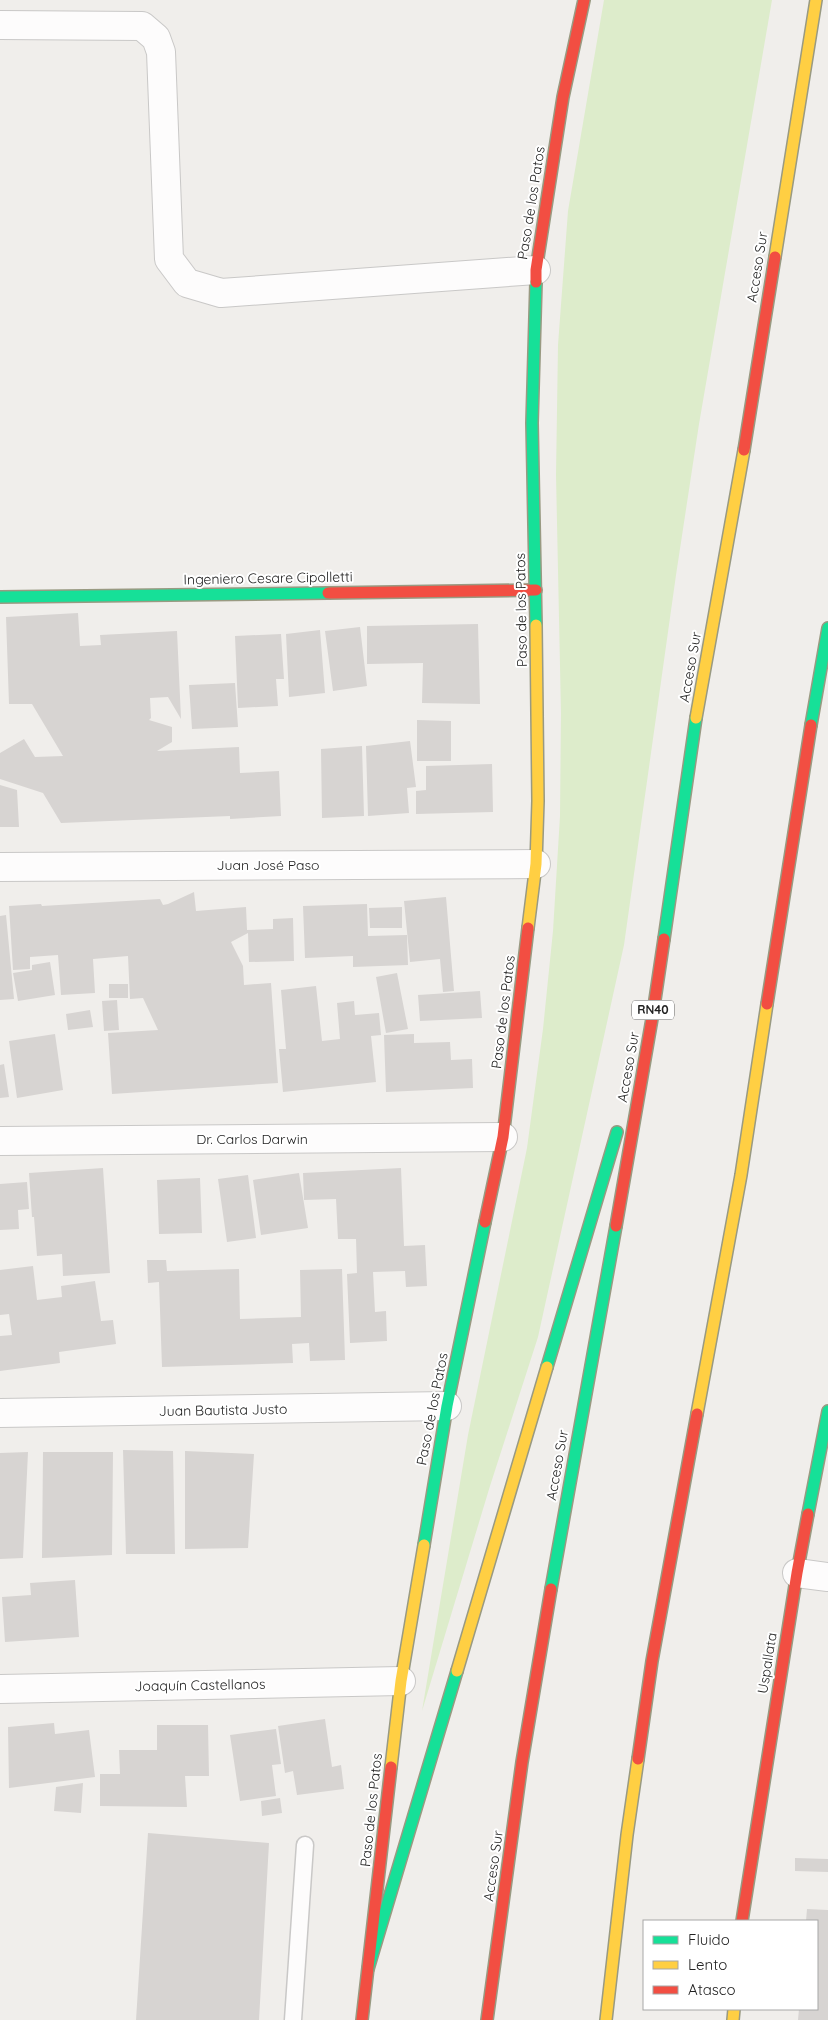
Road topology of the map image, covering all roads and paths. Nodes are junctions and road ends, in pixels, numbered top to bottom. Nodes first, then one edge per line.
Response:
1 (584, 0) edge
2 (816, 0) edge
3 (0, 25) edge
4 (536, 270) junction
5 (536, 590) junction
6 (0, 596) edge
7 (828, 628) edge
8 (536, 864) junction
9 (0, 867) edge
10 (652, 1013) junction
11 (503, 1137) junction
12 (0, 1141) edge
13 (447, 1406) junction
14 (828, 1411) edge
15 (0, 1414) edge
16 (797, 1573) junction
17 (828, 1577) edge
18 (401, 1681) junction
19 (0, 1689) edge
20 (305, 1845) dead end
21 (742, 1920) edge
22 (368, 1969) junction
23 (607, 2017) edge
24 (293, 2020) edge
25 (362, 2020) edge
26 (487, 2020) edge

1 - 4 main road, Paso de los Patos
2 - 10 main road, Acceso Sur / RN40
3 - 4 street
4 - 5 main road, Paso de los Patos
5 - 6 main road, Ingeniero Cesare Cipolletti
5 - 8 main road, Paso de los Patos
7 - 23 main road
8 - 9 street, Juan José Paso
8 - 11 main road, Paso de los Patos
10 - 22 main road
10 - 26 main road, Acceso Sur / RN40
11 - 12 street, Dr. Carlos Darwin
11 - 13 main road, Paso de los Patos
13 - 15 street, Juan Bautista Justo
13 - 18 main road, Paso de los Patos
14 - 16 main road, Uspallata
16 - 17 street
16 - 21 main road, Uspallata
18 - 19 street, Joaquín Castellanos
18 - 22 main road, Paso de los Patos
20 - 24 lane
22 - 25 main road, Paso de los Patos

